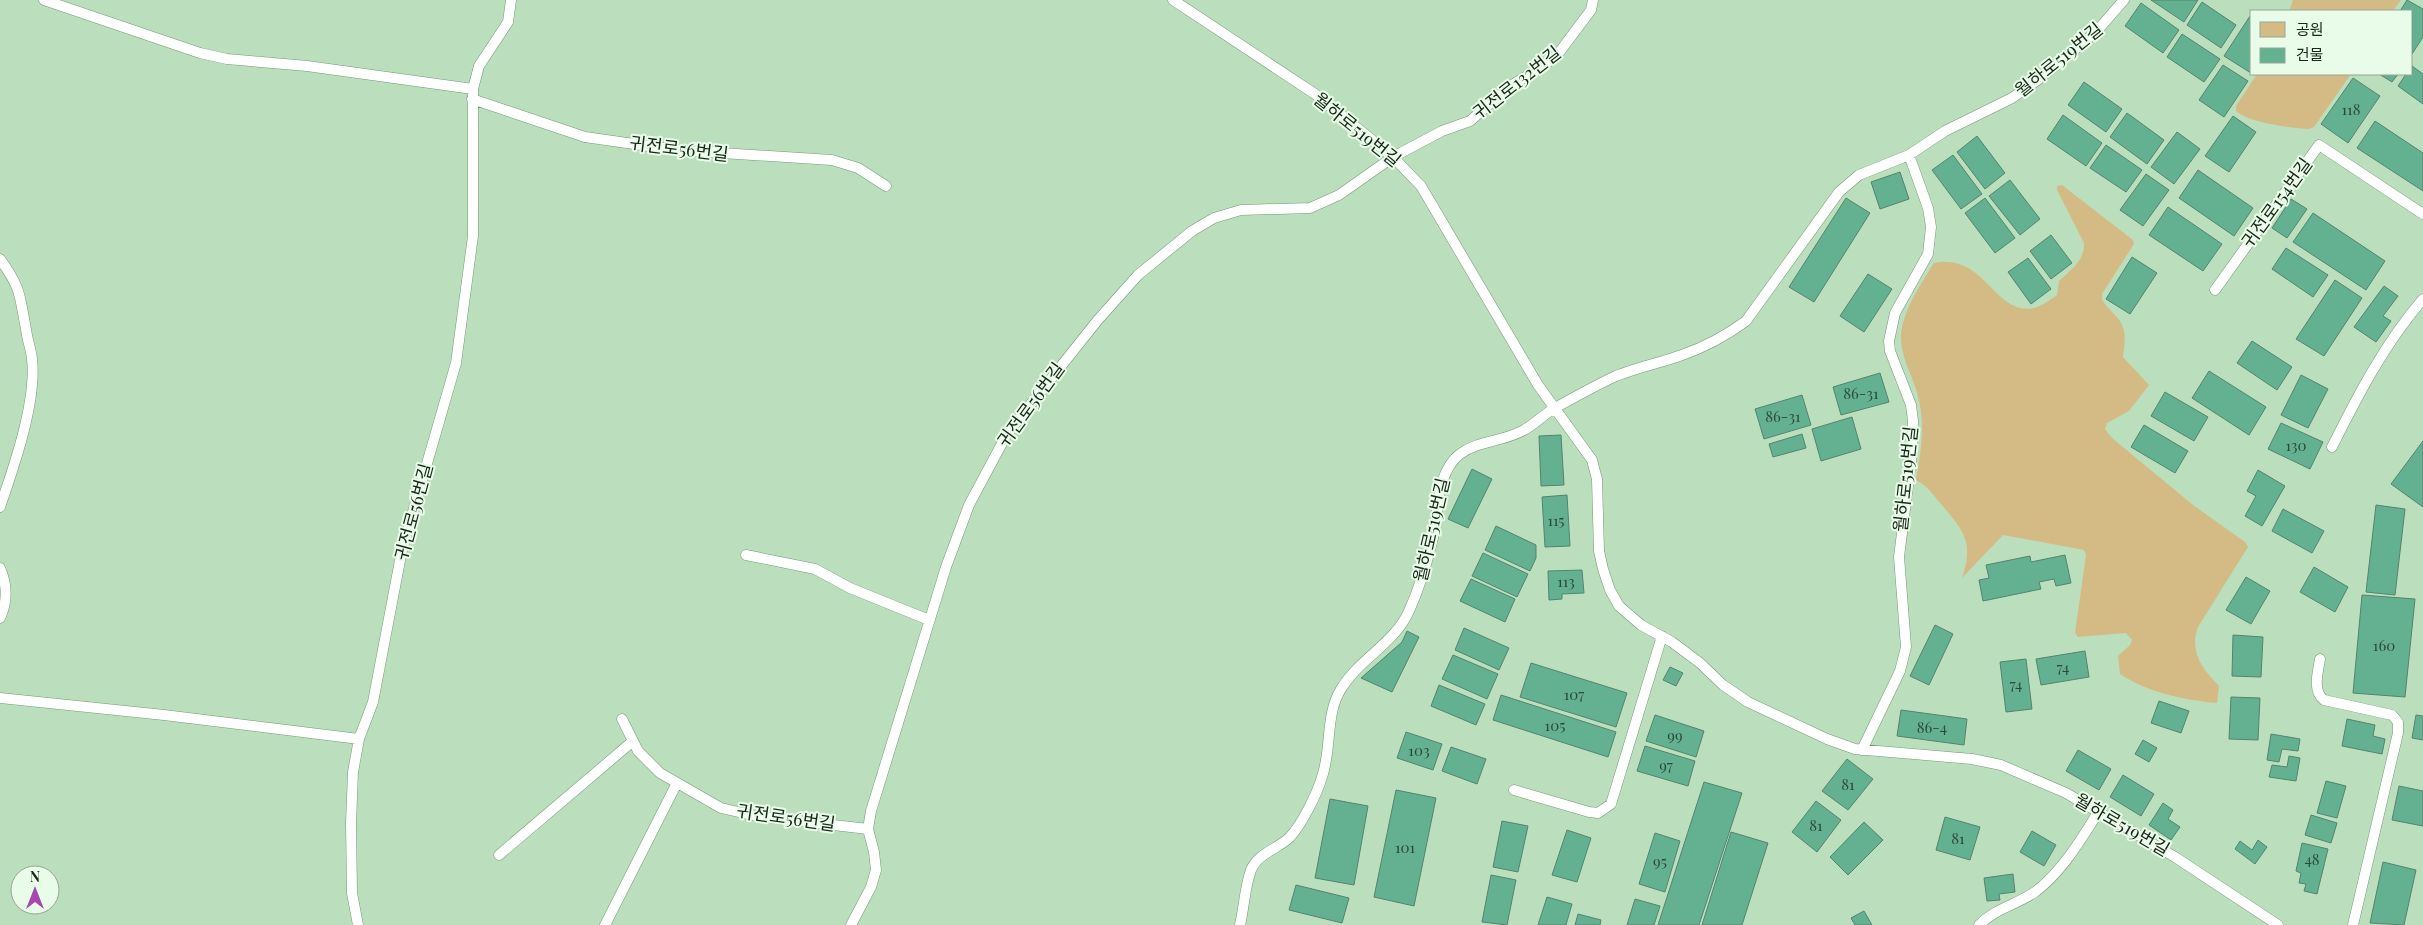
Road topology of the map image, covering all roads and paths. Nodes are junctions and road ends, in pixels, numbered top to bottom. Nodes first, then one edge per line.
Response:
1 (44, 0) edge
2 (511, 0) edge
3 (1173, 0) edge
4 (1593, 0) edge
5 (2124, 0) edge
6 (473, 94) junction
7 (1909, 155) junction
8 (1393, 157) junction
9 (886, 186) dead end
10 (2423, 214) edge
11 (0, 259) edge
12 (2215, 290) dead end
13 (2423, 299) edge
14 (1554, 409) junction
15 (2332, 447) dead end
16 (0, 507) edge
17 (746, 555) dead end
18 (0, 568) edge
19 (0, 618) edge
20 (929, 620) junction
21 (1662, 636) junction
22 (2320, 659) dead end
23 (0, 698) edge
24 (622, 719) dead end
25 (360, 739) junction
26 (633, 741) junction
27 (1862, 750) junction
28 (677, 783) junction
29 (1514, 790) dead end
30 (2099, 811) junction
31 (868, 829) junction
32 (499, 855) dead end
33 (358, 925) edge
34 (605, 925) edge
35 (851, 925) edge
36 (1240, 925) edge
37 (1979, 925) edge
38 (2278, 925) edge
39 (2353, 925) edge

1 - 6 lane
2 - 6 lane, 귀전로56번길
3 - 8 lane, 월하로519번길
4 - 8 lane, 귀전로132번길
5 - 7 lane, 월하로519번길
6 - 9 lane, 귀전로56번길
6 - 25 lane, 귀전로56번길
7 - 14 lane, 월하로519번길
7 - 27 lane, 월하로519번길
8 - 14 lane, 월하로519번길
8 - 20 lane, 귀전로56번길
10 - 12 lane, 귀전로154번길
11 - 16 lane
13 - 15 lane
14 - 21 lane, 월하로519번길
14 - 36 lane, 월하로519번길
17 - 20 lane
18 - 19 lane
20 - 31 lane, 귀전로56번길
21 - 27 lane, 월하로519번길
21 - 29 lane
22 - 39 lane
23 - 25 lane
24 - 26 lane, 귀전로56번길
25 - 33 lane, 귀전로56번길
26 - 28 lane, 귀전로56번길
26 - 32 lane
27 - 30 lane, 월하로519번길
28 - 31 lane, 귀전로56번길
28 - 34 lane
30 - 37 lane
30 - 38 lane, 월하로519번길
31 - 35 lane, 귀전로56번길

